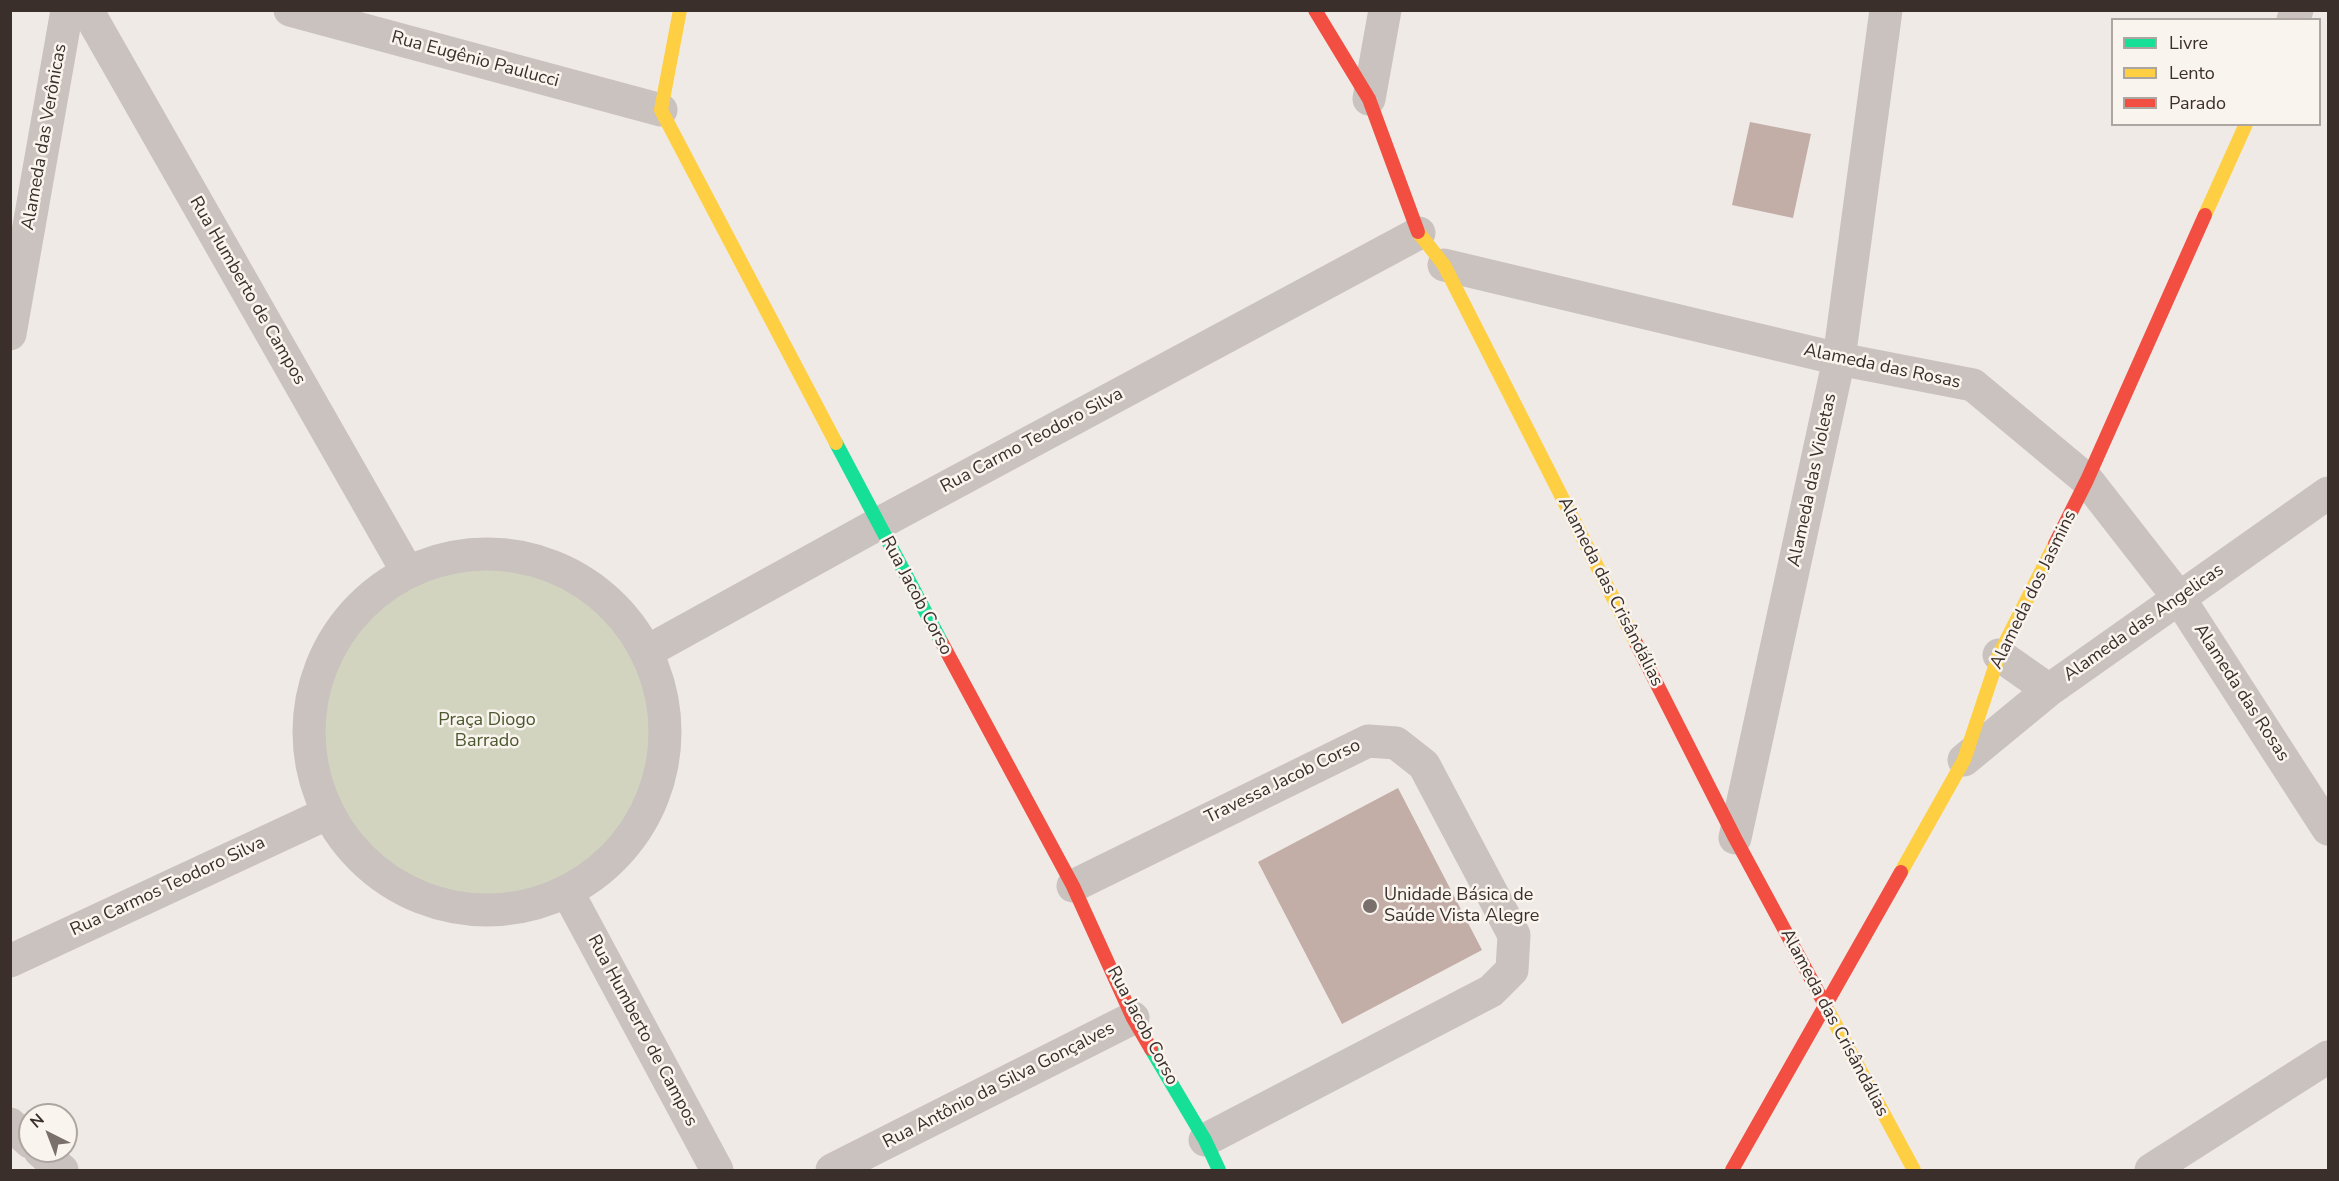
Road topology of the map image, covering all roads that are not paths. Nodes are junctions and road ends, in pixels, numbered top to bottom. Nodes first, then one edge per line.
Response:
1 (67, 10) edge
2 (87, 10) edge
3 (290, 10) edge
4 (680, 10) edge
5 (1315, 10) edge
6 (1385, 10) edge
7 (1886, 10) edge
8 (1368, 99) junction
9 (661, 110) junction
10 (2245, 126) edge
11 (1419, 233) junction
12 (1444, 265) junction
13 (10, 334) edge
14 (1839, 359) junction
15 (2087, 480) junction
16 (2328, 493) edge
17 (878, 524) junction
18 (407, 571) junction
19 (2179, 598) junction
20 (648, 651) junction
21 (1999, 655) junction
22 (2049, 690) junction
23 (1964, 760) junction
24 (326, 814) junction
25 (2328, 829) edge
26 (1735, 838) junction
27 (1073, 886) junction
28 (567, 891) junction
29 (10, 961) edge
30 (1825, 1007) junction
31 (1133, 1018) junction
32 (2328, 1057) edge
33 (1205, 1140) junction
34 (717, 1170) edge
35 (832, 1170) edge
36 (1220, 1170) edge
37 (1732, 1170) edge
38 (1914, 1170) edge
39 (2151, 1170) edge

1 - 13 street, Alameda das Verônicas
2 - 18 street, Rua Humberto de Campos
3 - 9 street, Rua Eugênio Paulucci
4 - 9 street
5 - 8 street, Alameda das Crisândálias
6 - 8 street
7 - 14 street, Alameda das Violetas
8 - 11 street, Alameda das Crisândálias
9 - 17 street, Rua Jacob Corso
10 - 15 street, Alameda dos Jasmins
11 - 12 street, Alameda das Crisândálias
11 - 17 street, Rua Carmo Teodoro Silva
12 - 14 street, Alameda das Rosas
12 - 26 street, Alameda das Crisândálias
14 - 15 street, Alameda das Rosas
14 - 26 street, Alameda das Violetas
15 - 19 street, Alameda das Rosas
15 - 21 street, Alameda dos Jasmins
16 - 19 street, Alameda das Angelicas
17 - 20 street, Rua Carmo Teodoro Silva
17 - 27 street, Rua Jacob Corso
18 - 20 street
18 - 24 street
19 - 22 street, Alameda das Angelicas
19 - 25 street, Alameda das Rosas
20 - 28 street
21 - 22 street
21 - 23 street, Alameda dos Jasmins
22 - 23 street, Alameda das Angelicas
23 - 30 street, Alameda dos Jasmins
24 - 28 street
24 - 29 street, Rua Carmos Teodoro Silva
26 - 30 street, Alameda das Crisândálias
27 - 31 street, Rua Jacob Corso
27 - 33 street, Travessa Jacob Corso
28 - 34 street, Rua Humberto de Campos
30 - 37 street, Alameda dos Jasmins
30 - 38 street, Alameda das Crisândálias
31 - 33 street, Rua Jacob Corso
31 - 35 street, Rua Antônio da Silva Gonçalves
32 - 39 street
33 - 36 street, Rua Jacob Corso

